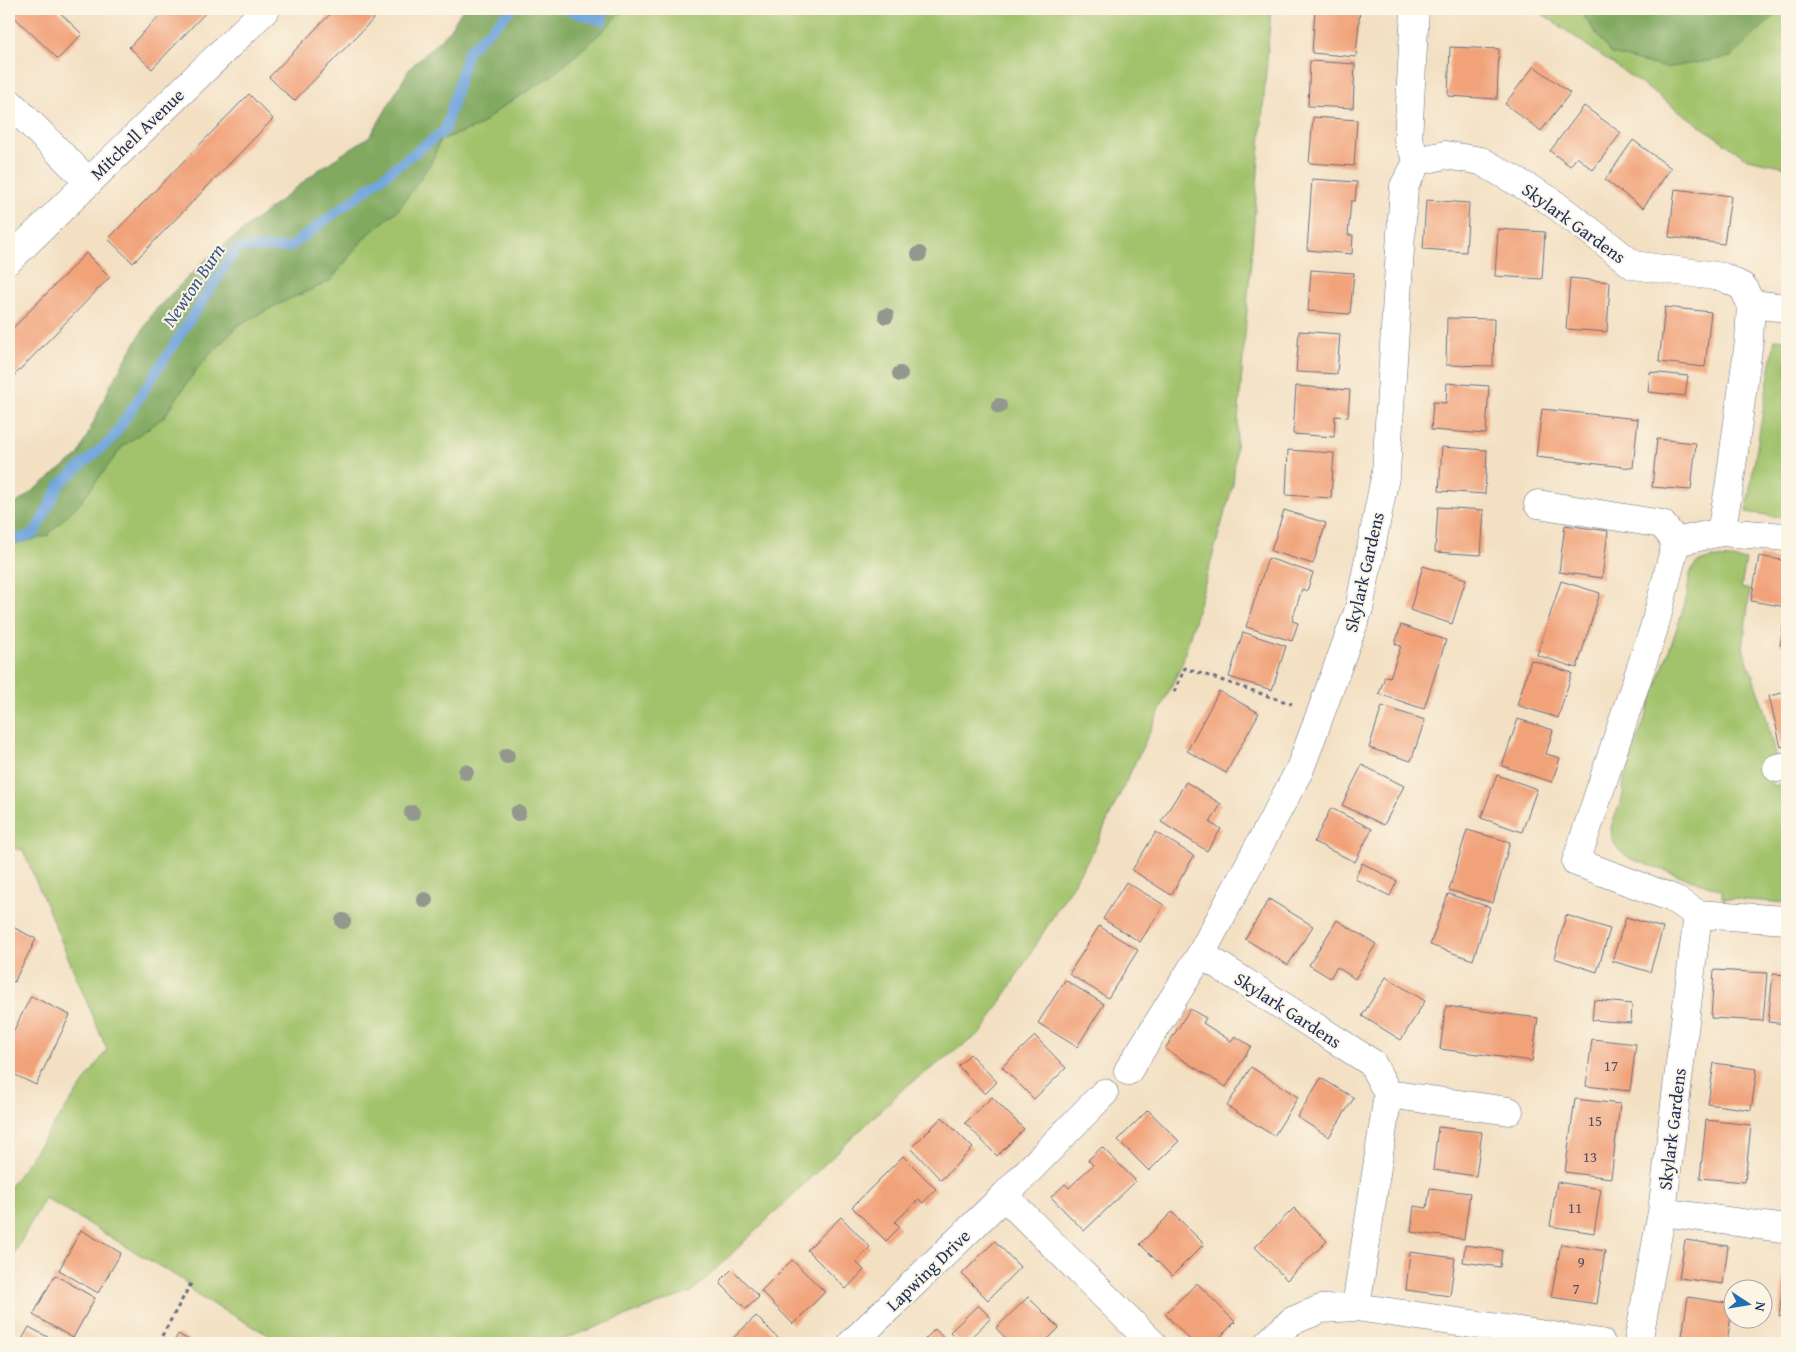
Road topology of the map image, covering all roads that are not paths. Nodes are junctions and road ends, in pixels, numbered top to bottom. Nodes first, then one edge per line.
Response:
1 (266, 9) edge
2 (1415, 9) edge
3 (9, 102) edge
4 (1418, 161) junction
5 (89, 182) junction
6 (9, 260) edge
7 (1752, 304) junction
8 (1787, 308) edge
9 (1538, 504) dead end
10 (1721, 532) junction
11 (1787, 537) edge
12 (1676, 542) junction
13 (1698, 914) junction
14 (1787, 920) edge
15 (1201, 954) junction
16 (1128, 1071) dead end
17 (1104, 1093) dead end
18 (1388, 1094) junction
19 (1509, 1111) dead end
20 (1004, 1196) junction
21 (1662, 1212) junction
22 (1787, 1229) edge
23 (1356, 1307) junction
24 (852, 1343) edge
25 (1152, 1343) edge
26 (1268, 1343) edge
27 (1601, 1343) edge
28 (1638, 1343) edge

1 - 5 street, Mitchell Avenue
2 - 4 street
3 - 5 street
4 - 7 street, Skylark Gardens
4 - 15 street, Skylark Gardens
5 - 6 street, Mitchell Avenue
7 - 8 street
7 - 10 street
9 - 12 street
10 - 11 street
10 - 12 street
12 - 13 street
13 - 14 street
13 - 21 street, Skylark Gardens
15 - 16 street, Skylark Gardens
15 - 18 street, Skylark Gardens
17 - 20 street, Lapwing Drive
18 - 19 street
18 - 23 street
20 - 24 street, Lapwing Drive
20 - 25 street
21 - 22 street
21 - 28 street, Skylark Gardens
23 - 26 street
23 - 27 street

